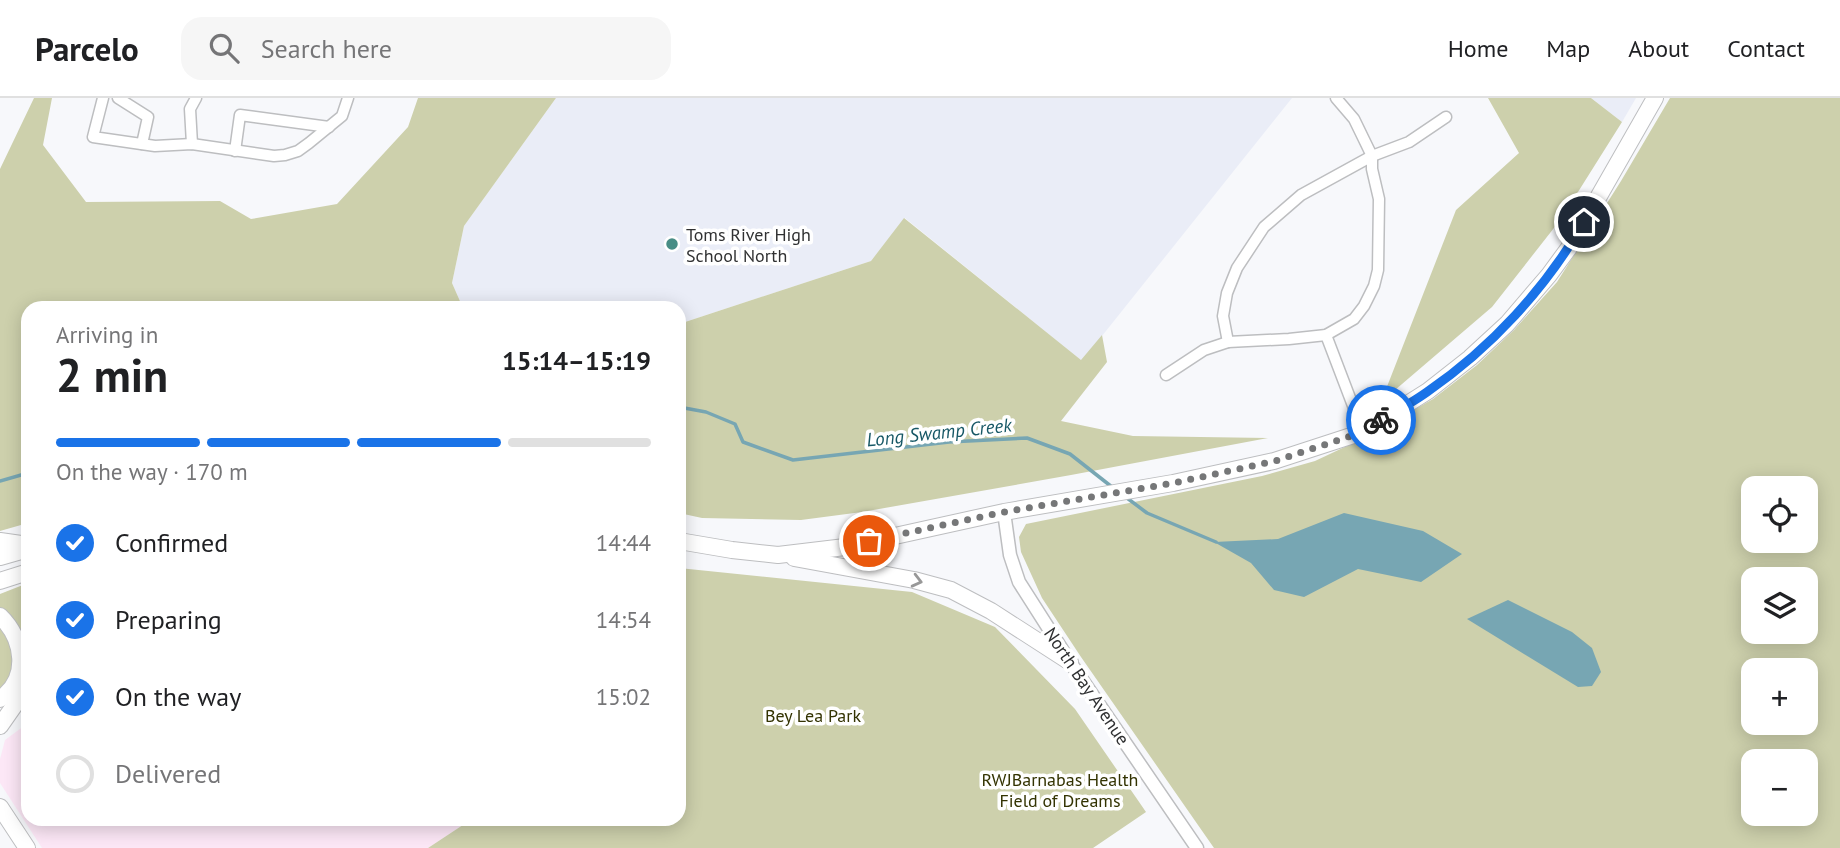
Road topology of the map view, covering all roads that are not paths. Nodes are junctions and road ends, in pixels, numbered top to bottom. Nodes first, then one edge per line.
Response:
1 (103, 98) edge
2 (118, 98) edge
3 (196, 98) edge
4 (348, 98) edge
5 (1336, 98) edge
6 (1655, 98) edge
7 (1446, 117) dead end
8 (329, 127) junction
9 (142, 144) junction
10 (192, 144) junction
11 (235, 151) junction
12 (1372, 156) junction
13 (1326, 335) junction
14 (1228, 342) junction
15 (1166, 375) dead end
16 (1363, 432) junction
17 (1004, 512) junction
18 (0, 541) edge
19 (686, 542) edge
20 (21, 546) edge
21 (21, 550) edge
22 (778, 555) junction
23 (0, 557) edge
24 (21, 574) edge
25 (0, 581) edge
26 (0, 617) edge
27 (1070, 662) junction
28 (21, 696) edge
29 (0, 699) edge
30 (0, 726) edge
31 (0, 807) edge
32 (27, 848) edge
33 (1197, 848) edge

1 - 9 street
2 - 9 street
3 - 10 street
4 - 8 street
5 - 12 street
6 - 16 main road
7 - 12 street
8 - 11 street
8 - 11 street
9 - 10 street
10 - 11 street
12 - 13 street
12 - 14 street
13 - 14 street
13 - 16 street
14 - 15 street
16 - 17 main road
17 - 22 main road
17 - 27 street, North Bay Avenue
18 - 20 main road
19 - 22 main road
21 - 23 main road
22 -> 27 main road
24 - 25 main road
26 - 29 main road
27 - 33 street, North Bay Avenue
28 - 30 main road
31 - 32 main road

